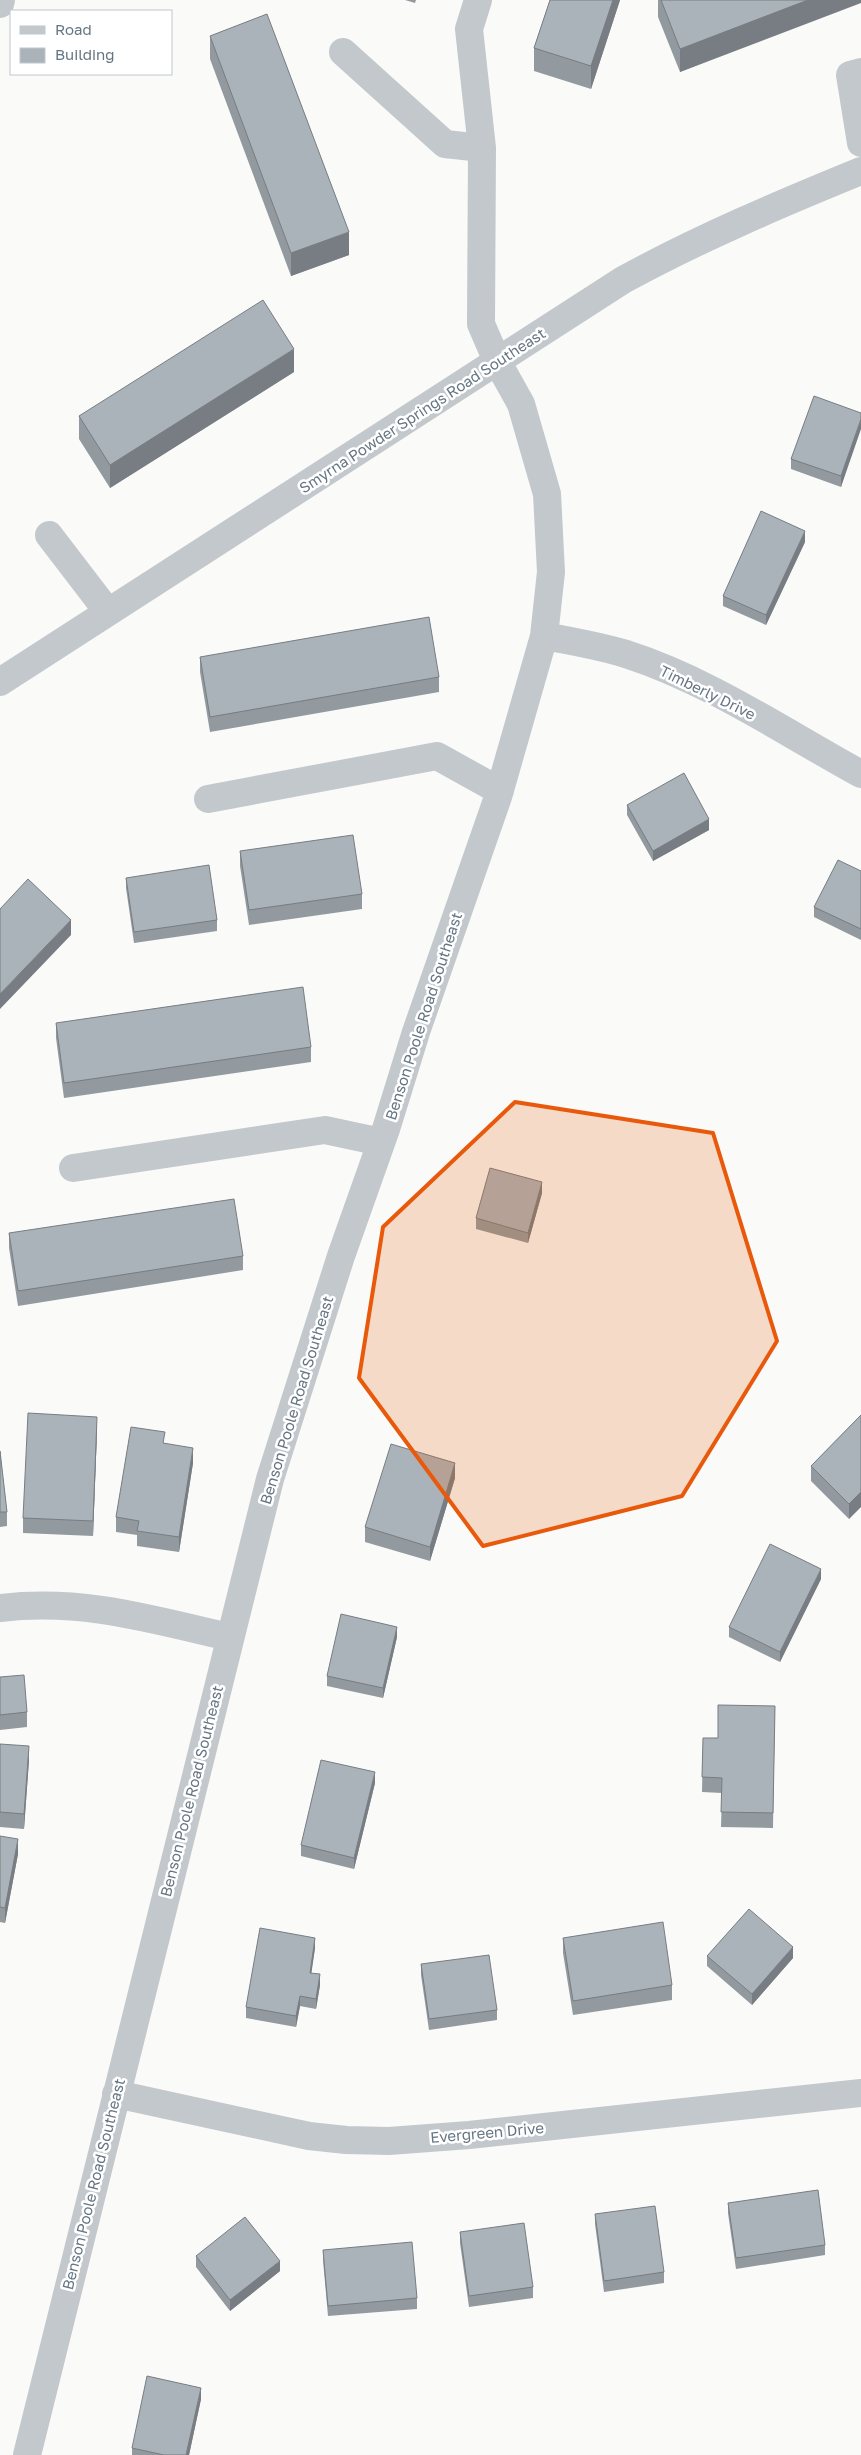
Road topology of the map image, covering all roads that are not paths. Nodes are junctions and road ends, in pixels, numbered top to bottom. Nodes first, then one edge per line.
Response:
1 (1, 0) edge
2 (478, 0) edge
3 (0, 4) edge
4 (343, 52) dead end
5 (861, 72) edge
6 (861, 143) edge
7 (482, 148) junction
8 (861, 171) edge
9 (497, 361) junction
10 (49, 535) dead end
11 (108, 612) junction
12 (544, 636) junction
13 (0, 682) edge
14 (861, 774) edge
15 (500, 791) junction
16 (208, 800) dead end
17 (381, 1142) junction
18 (73, 1168) dead end
19 (0, 1608) edge
20 (229, 1637) junction
21 (861, 2093) edge
22 (116, 2094) junction
23 (27, 2455) edge

1 - 3 street
2 - 7 street, Benson Poole Road Southeast
4 - 7 street
5 - 6 street
7 - 9 street, Benson Poole Road Southeast
8 - 9 street, Smyrna Powder Springs Road Southeast
9 - 11 street, Smyrna Powder Springs Road Southeast
9 - 12 street, Benson Poole Road Southeast
10 - 11 street
11 - 13 street, Smyrna Powder Springs Road Southeast
12 - 14 street, Timberly Drive
12 - 15 street, Benson Poole Road Southeast
15 - 16 street
15 - 17 street, Benson Poole Road Southeast
17 - 18 street
17 - 20 street, Benson Poole Road Southeast
19 - 20 street
20 - 22 street, Benson Poole Road Southeast
21 - 22 street, Evergreen Drive
22 - 23 street, Benson Poole Road Southeast

